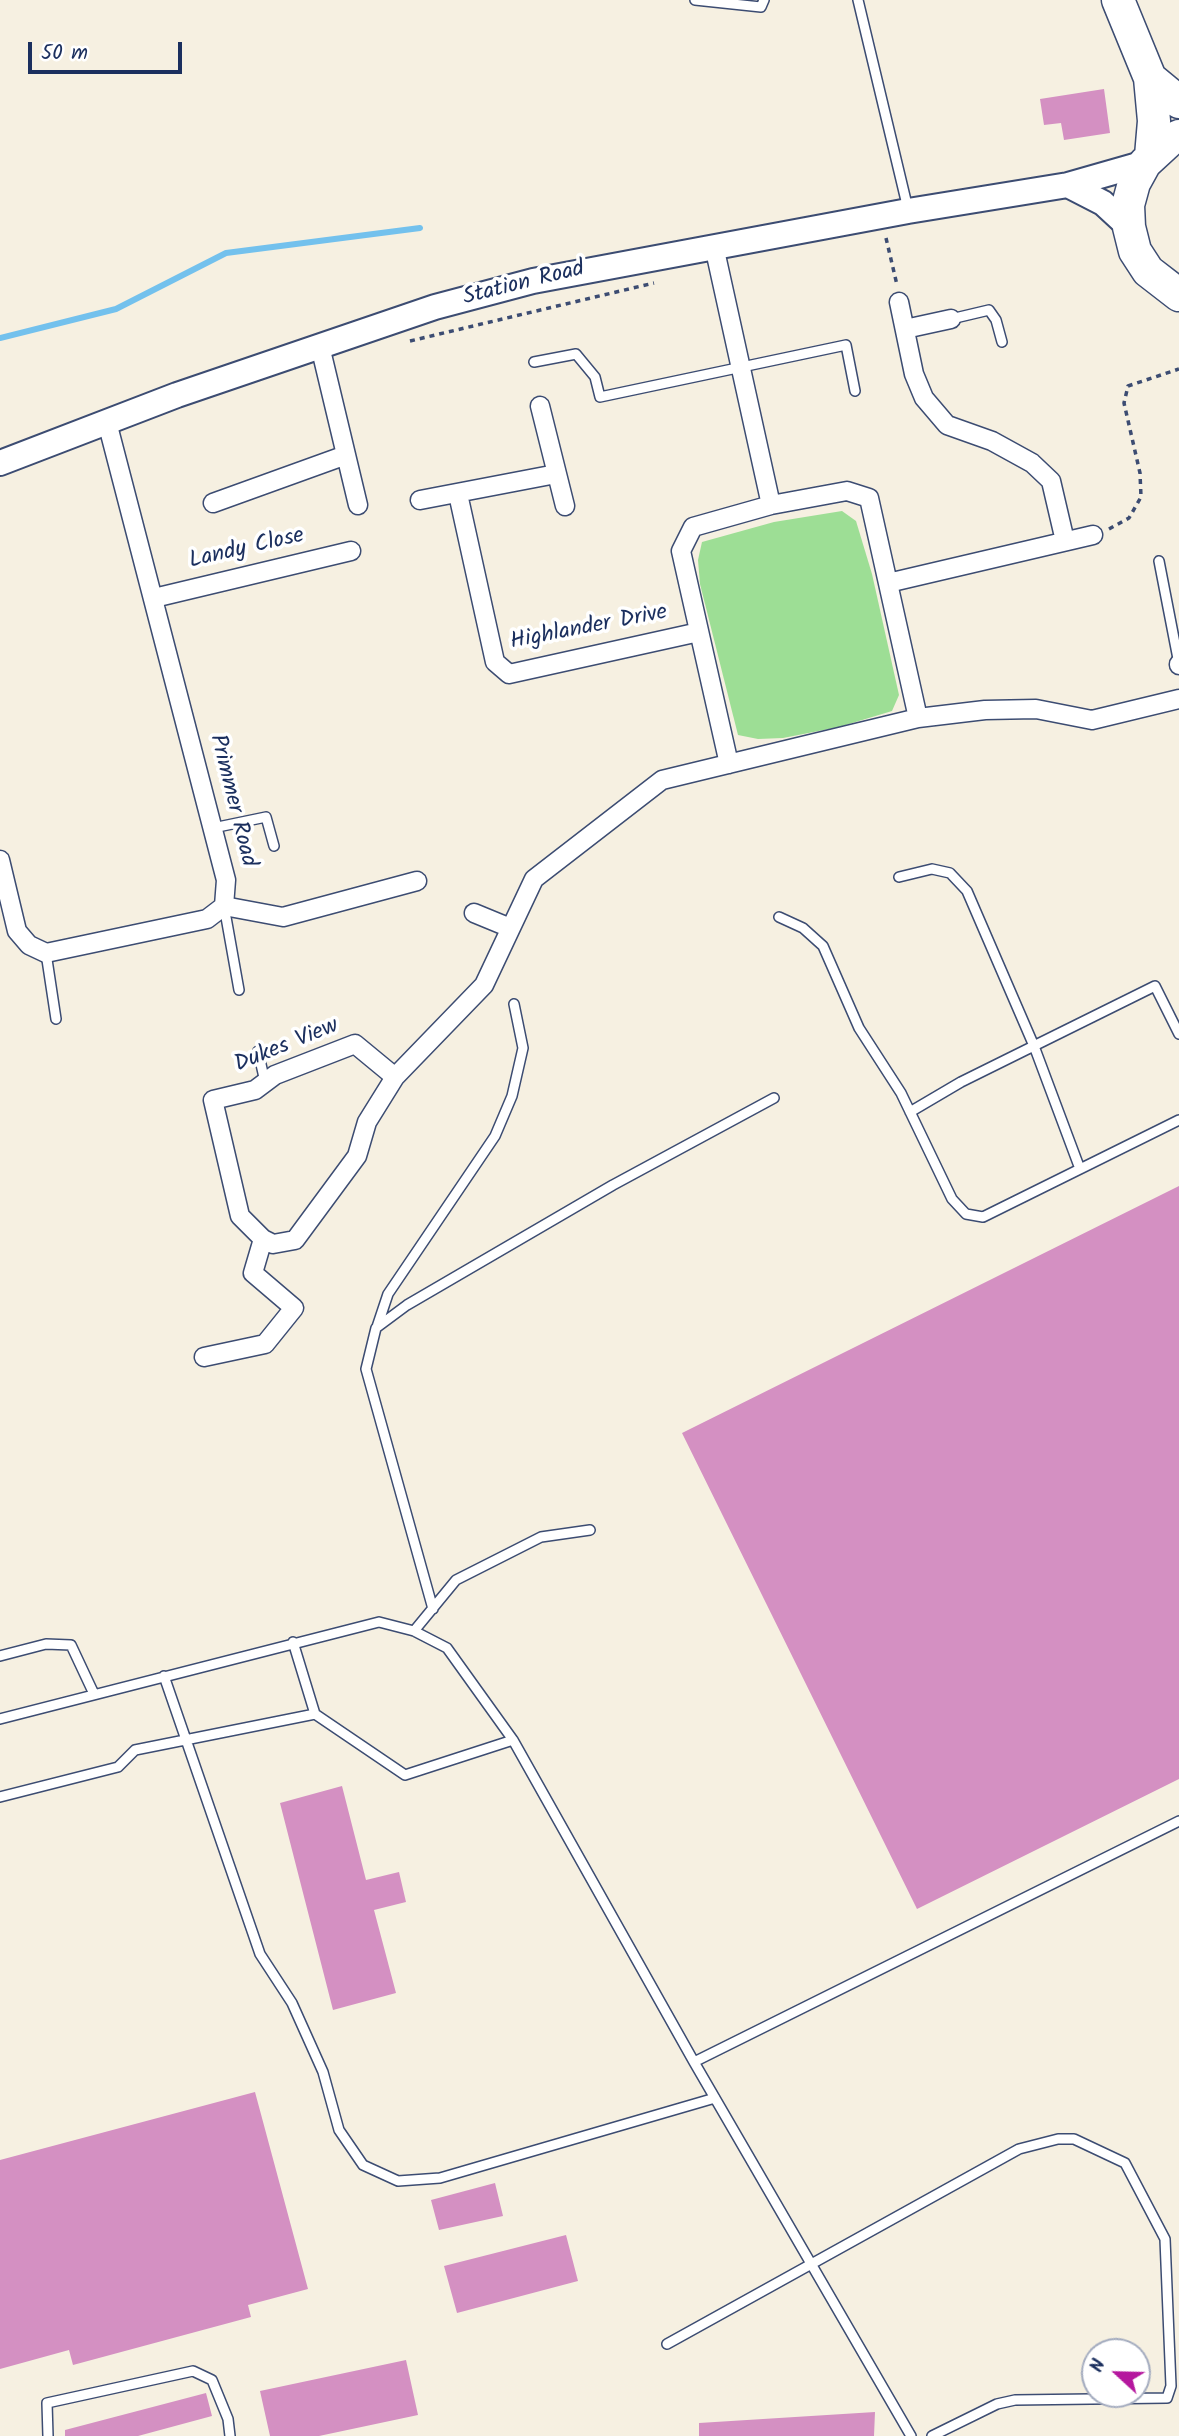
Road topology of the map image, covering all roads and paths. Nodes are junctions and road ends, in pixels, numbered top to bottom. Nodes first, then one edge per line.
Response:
1 (695, 0) edge
2 (764, 0) edge
3 (858, 0) edge
4 (1118, 0) edge
5 (1150, 78) junction
6 (1179, 102) edge
7 (1179, 136) edge
8 (1148, 160) junction
9 (1068, 185) junction
10 (903, 222) junction
11 (1129, 228) junction
12 (886, 236) junction
13 (873, 238) dead end
14 (714, 246) junction
15 (664, 281) dead end
16 (1179, 295) edge
17 (899, 302) joint
18 (951, 319) joint
19 (905, 329) junction
20 (1002, 342) dead end
21 (402, 343) dead end
22 (320, 346) junction
23 (534, 362) dead end
24 (740, 367) junction
25 (1179, 369) edge
26 (855, 391) dead end
27 (540, 406) dead end
28 (107, 422) junction
29 (346, 456) junction
30 (0, 463) edge
31 (556, 474) junction
32 (458, 494) junction
33 (420, 500) dead end
34 (213, 503) dead end
35 (358, 505) dead end
36 (771, 505) junction
37 (565, 506) dead end
38 (1093, 535) joint
39 (1065, 541) junction
40 (351, 551) dead end
41 (1159, 561) dead end
42 (888, 583) junction
43 (154, 598) junction
44 (699, 632) junction
45 (1179, 664) edge
46 (1179, 699) edge
47 (918, 718) junction
48 (729, 764) junction
49 (213, 828) junction
50 (274, 846) dead end
51 (0, 860) edge
52 (899, 877) dead end
53 (417, 881) dead end
54 (224, 906) junction
55 (474, 913) dead end
56 (779, 917) dead end
57 (508, 928) junction
58 (46, 953) junction
59 (239, 990) dead end
60 (514, 1004) dead end
61 (56, 1019) dead end
62 (1179, 1034) edge
63 (1034, 1046) junction
64 (258, 1051) dead end
65 (395, 1077) junction
66 (265, 1082) junction
67 (774, 1098) dead end
68 (910, 1112) junction
69 (1179, 1120) edge
70 (1080, 1169) junction
71 (263, 1239) junction
72 (376, 1328) junction
73 (204, 1357) dead end
74 (590, 1530) dead end
75 (433, 1609) junction
76 (415, 1631) junction
77 (293, 1642) junction
78 (0, 1656) edge
79 (164, 1676) junction
80 (94, 1694) junction
81 (315, 1714) junction
82 (0, 1719) edge
83 (185, 1739) junction
84 (513, 1740) junction
85 (0, 1797) edge
86 (1179, 1821) edge
87 (694, 2062) junction
88 (715, 2098) junction
89 (810, 2262) junction
90 (667, 2344) dead end
91 (48, 2436) edge
92 (230, 2436) edge
93 (911, 2436) edge
94 (932, 2436) edge

1 - 2 lane
3 - 10 lane
4 - 5 highway
5 - 6 highway
5 - 8 highway
7 - 8 highway
8 - 9 street, Station Road
8 - 11 highway
9 - 10 street, Station Road
9 - 11 street
10 - 12 path
10 - 14 street, Station Road
11 - 16 highway
12 - 13 path
12 - 17 path
14 - 22 street, Station Road
14 - 24 street
15 - 21 path
17 - 19 street
18 - 19 street
18 - 20 lane
19 - 39 street
22 - 28 street, Station Road
22 - 29 street
23 - 24 lane
24 - 26 lane
24 - 36 street
25 - 38 path
27 - 31 street
28 - 30 street, Station Road
28 - 43 street, Primmer Road
29 - 34 street
29 - 35 street
31 - 32 street
31 - 37 street
32 - 33 street
32 - 44 street, Highlander Drive
36 - 42 street, Highlander Drive
36 - 44 street, Highlander Drive
38 - 39 street
39 - 42 street
40 - 43 street, Landy Close
41 - 45 lane
42 - 47 street, Highlander Drive
43 - 49 street, Primmer Road
44 - 48 street, Highlander Drive
46 - 47 street
47 - 48 street
48 - 57 street
49 - 50 lane
49 - 54 street, Primmer Road
51 - 58 street
52 - 63 lane
53 - 54 street
54 - 58 street
54 - 59 lane
55 - 57 street
56 - 68 lane
57 - 65 street
58 - 61 lane
60 - 72 lane
62 - 63 lane
63 - 68 lane
63 - 70 lane
64 - 66 lane
65 - 66 street, Dukes View
65 - 71 street
66 - 71 street, Dukes View
67 - 72 lane
68 - 70 lane
69 - 70 lane
71 - 73 street
72 - 75 lane
74 - 75 lane
75 - 76 lane
76 - 77 lane
76 - 84 lane
77 - 79 lane
77 - 81 lane
78 - 80 lane
79 - 80 lane
79 - 83 lane
80 - 82 lane
81 - 83 lane
81 - 84 lane
83 - 85 lane
83 - 88 lane
84 - 87 lane
86 - 87 lane
87 - 88 lane
88 - 89 lane
89 - 90 lane
89 - 93 lane
89 - 94 lane
91 - 92 lane

